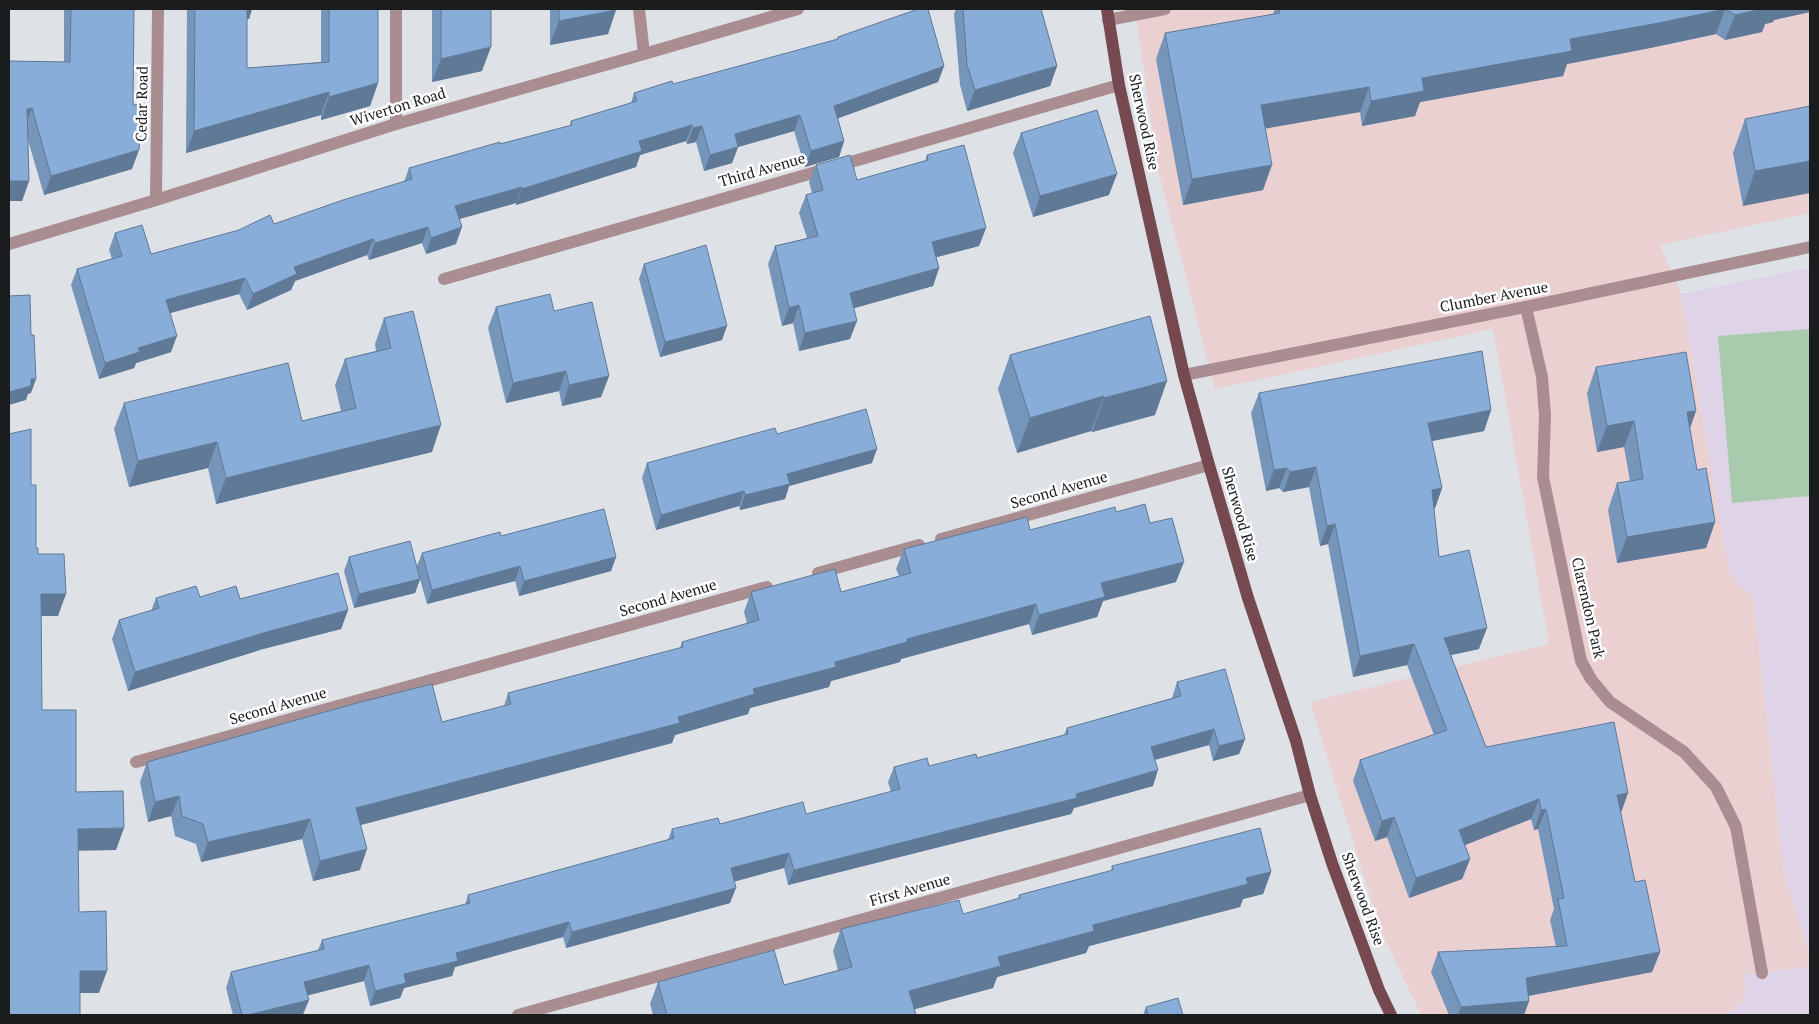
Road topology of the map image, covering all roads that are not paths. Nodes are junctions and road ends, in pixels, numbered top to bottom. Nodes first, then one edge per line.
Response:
1 (158, 9) edge
2 (396, 9) edge
3 (639, 9) edge
4 (798, 9) edge
5 (1165, 9) edge
6 (1107, 14) edge
7 (644, 54) junction
8 (1119, 85) junction
9 (396, 124) junction
10 (156, 200) junction
11 (9, 244) edge
12 (1810, 247) edge
13 (444, 279) dead end
14 (1526, 308) junction
15 (1184, 375) junction
16 (1209, 465) junction
17 (807, 576) edge
18 (778, 584) edge
19 (136, 762) dead end
20 (1310, 795) junction
21 (1762, 973) dead end
22 (518, 1015) edge
23 (1391, 1015) edge

1 - 10 street, Cedar Road
2 - 9 street
3 - 7 street
4 - 7 street, Wiverton Road
5 - 6 street
6 - 8 main road, Sherwood Rise
7 - 9 street, Wiverton Road
8 - 13 street, Third Avenue
8 - 15 main road, Sherwood Rise
9 - 10 street, Wiverton Road
10 - 11 street, Wiverton Road
12 - 14 street, Clumber Avenue
14 - 15 street, Clumber Avenue
14 - 21 street, Clarendon Park
15 - 16 main road, Sherwood Rise
16 - 17 street, Second Avenue
16 - 20 main road, Sherwood Rise
18 - 19 street, Second Avenue
20 - 22 street, First Avenue
20 - 23 main road, Sherwood Rise

